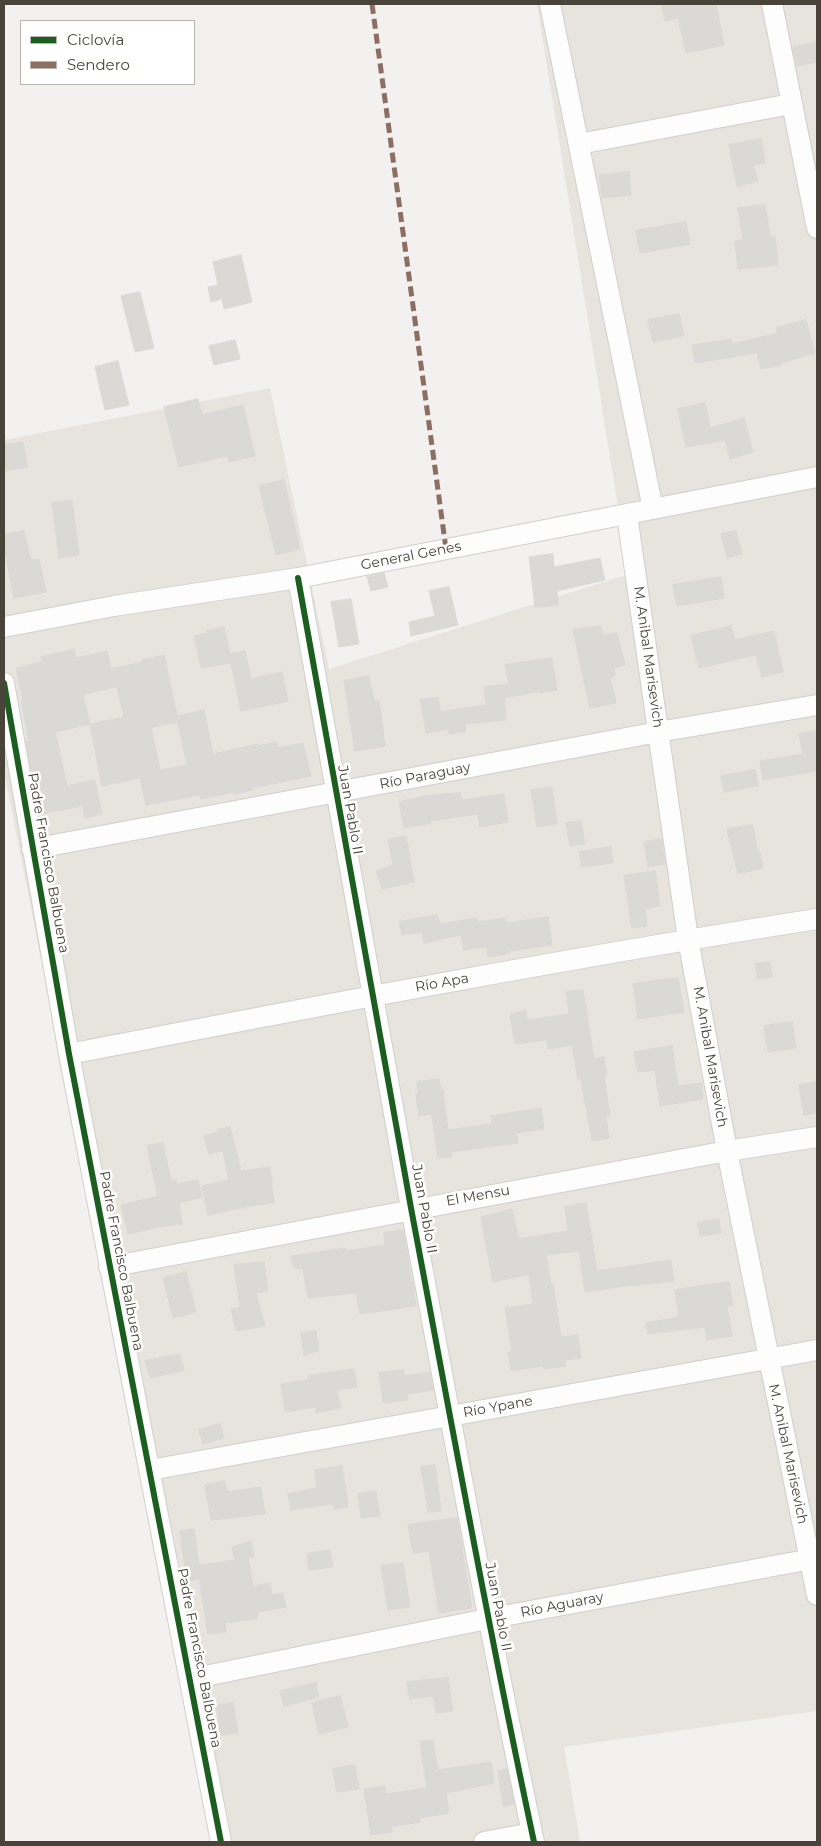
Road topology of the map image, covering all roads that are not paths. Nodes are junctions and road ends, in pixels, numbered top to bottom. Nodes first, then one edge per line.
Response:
1 (550, 4) edge
2 (772, 4) edge
3 (791, 104) junction
4 (579, 144) junction
5 (817, 228) edge
6 (817, 477) edge
7 (653, 509) junction
8 (627, 514) junction
9 (298, 578) junction
10 (4, 627) edge
11 (4, 683) edge
12 (817, 705) edge
13 (658, 732) junction
14 (334, 792) junction
15 (32, 849) junction
16 (817, 919) edge
17 (688, 939) junction
18 (371, 996) junction
19 (68, 1054) junction
20 (817, 1137) edge
21 (727, 1150) junction
22 (412, 1209) junction
23 (109, 1267) junction
24 (817, 1350) edge
25 (768, 1359) junction
26 (449, 1416) junction
27 (150, 1470) junction
28 (813, 1558) edge
29 (817, 1595) edge
30 (487, 1620) junction
31 (190, 1679) junction
32 (533, 1838) edge
33 (221, 1842) edge
34 (484, 1842) edge

1 - 4 street
2 - 3 street
3 - 4 street
3 - 5 street
4 - 7 street
6 - 7 street, General Genes
7 - 8 street, General Genes
8 - 9 street, General Genes
8 - 13 street, M. Anibal Marisevich
9 - 10 street, General Genes
9 - 14 street, Juan Pablo II
11 - 15 street, Padre Francisco Balbuena
12 - 13 street, Río Paraguay
13 - 14 street, Río Paraguay
13 - 17 street, M. Anibal Marisevich
14 - 15 street, Río Paraguay
14 - 18 street, Juan Pablo II
15 - 19 street, Padre Francisco Balbuena
16 - 17 street, Río Apa
17 - 18 street, Río Apa
17 - 21 street, M. Anibal Marisevich
18 - 19 street, Río Apa
18 - 22 street, Juan Pablo II
19 - 23 street, Padre Francisco Balbuena
20 - 21 street, El Mensu
21 - 22 street, El Mensu
21 - 25 street, M. Anibal Marisevich
22 - 23 street, El Mensu
22 - 26 street, Juan Pablo II
23 - 27 street, Padre Francisco Balbuena
24 - 25 street, Río Ypane
25 - 26 street, Río Ypane
25 - 28 street, M. Anibal Marisevich
26 - 27 street, Río Ypane
26 - 30 street, Juan Pablo II
27 - 31 street, Padre Francisco Balbuena
28 - 29 street, M. Anibal Marisevich
28 - 30 street, Río Aguaray
30 - 31 street, Río Aguaray
30 - 32 street, Juan Pablo II
31 - 33 street, Padre Francisco Balbuena
32 - 34 street

